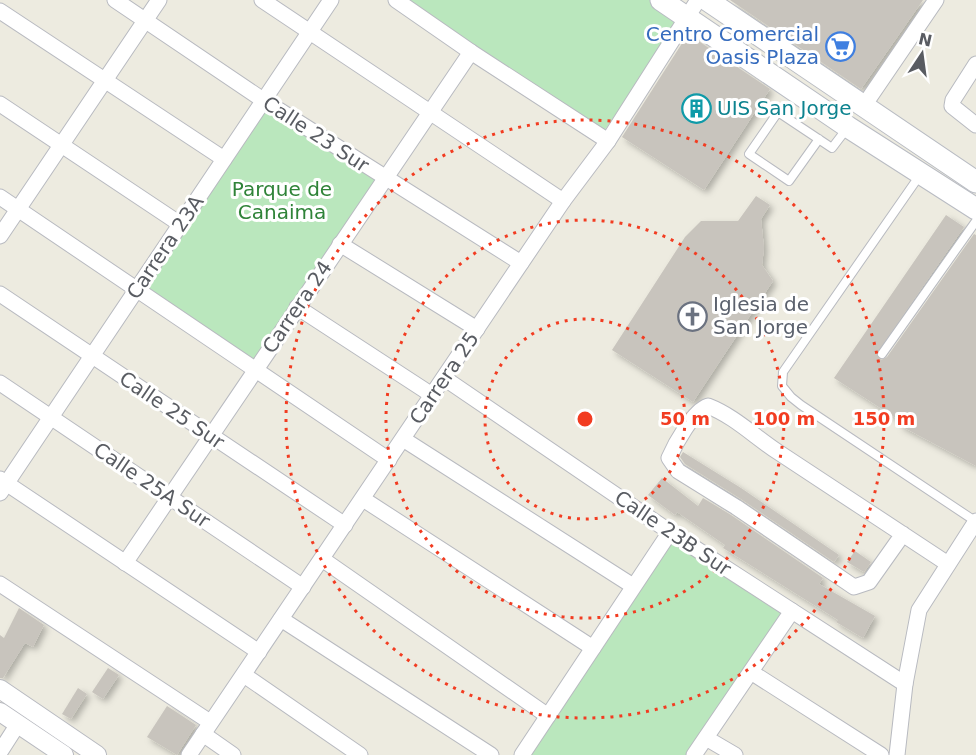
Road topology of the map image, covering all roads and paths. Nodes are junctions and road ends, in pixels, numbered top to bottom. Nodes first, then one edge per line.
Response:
1 (115, 0) edge
2 (159, 0) edge
3 (262, 0) edge
4 (331, 0) edge
5 (396, 0) edge
6 (662, 0) edge
7 (707, 0) edge
8 (936, 0) edge
9 (693, 9) edge
10 (0, 11) edge
11 (145, 21) junction
12 (310, 32) junction
13 (471, 52) junction
14 (976, 64) edge
15 (104, 79) junction
16 (263, 100) junction
17 (0, 104) edge
18 (863, 107) junction
19 (430, 114) junction
20 (976, 125) edge
21 (848, 127) junction
22 (819, 139) junction
23 (608, 141) junction
24 (61, 144) junction
25 (224, 159) junction
26 (921, 174) junction
27 (385, 178) junction
28 (976, 182) edge
29 (0, 197) edge
30 (562, 201) junction
31 (19, 209) junction
32 (976, 209) edge
33 (976, 221) edge
34 (180, 224) junction
35 (0, 236) edge
36 (340, 244) junction
37 (521, 263) junction
38 (137, 289) junction
39 (0, 294) edge
40 (297, 307) junction
41 (477, 329) junction
42 (882, 354) dead end
43 (92, 356) junction
44 (256, 369) junction
45 (444, 378) junction
46 (0, 382) edge
47 (432, 395) junction
48 (51, 417) junction
49 (211, 435) junction
50 (403, 439) junction
51 (389, 459) junction
52 (2, 486) edge
53 (170, 497) junction
54 (363, 499) junction
55 (976, 521) edge
56 (345, 525) junction
57 (670, 532) junction
58 (903, 534) junction
59 (322, 559) junction
60 (125, 563) junction
61 (948, 564) junction
62 (0, 584) edge
63 (633, 586) junction
64 (303, 587) junction
65 (792, 611) junction
66 (281, 619) junction
67 (592, 648) junction
68 (260, 652) junction
69 (751, 672) junction
70 (244, 675) junction
71 (905, 684) junction
72 (0, 689) edge
73 (0, 712) edge
74 (548, 716) junction
75 (18, 724) junction
76 (206, 728) junction
77 (706, 738) junction
78 (0, 752) edge
79 (64, 755) edge
80 (97, 755) edge
81 (189, 755) edge
82 (233, 755) edge
83 (360, 755) edge
84 (491, 755) edge
85 (522, 755) edge
86 (694, 755) edge
87 (735, 755) edge
88 (881, 755) edge
89 (897, 755) edge

1 - 11 street, Calle 23 Sur
2 - 11 street
3 - 12 street
4 - 12 street, Carrera 23A
5 - 13 street
6 - 9 main road
7 - 18 main road
8 - 18 street
9 - 21 main road
9 - 23 street, Carrera 25
10 - 15 street
11 - 15 street
11 - 16 street, Calle 23 Sur
12 - 16 street, Carrera 23A
12 - 19 street
13 - 19 street, Carrera 24
13 - 23 street
14 - 20 street
15 - 24 street
15 - 25 street
16 - 25 street, Carrera 23A
16 - 27 street, Calle 23 Sur
17 - 24 street
18 - 28 main road
19 - 27 street, Carrera 24
19 - 30 street
21 - 22 lane
21 - 26 main road
22 - 22 lane
23 - 30 street, Carrera 25
24 - 31 street
24 - 34 street
25 - 34 street, Carrera 23A
26 - 32 main road
26 - 55 lane
27 - 36 street, Carrera 24
27 - 37 street, Calle 23 Sur
29 - 31 street
30 - 37 street, Carrera 25
31 - 35 street
31 - 38 street
33 - 42 lane
34 - 38 street, Carrera 23A
36 - 40 street, Carrera 24
36 - 41 street
37 - 41 street, Carrera 25
38 - 43 street, Carrera 23A
38 - 44 street
39 - 43 street, Calle 25 Sur
40 - 44 street, Carrera 24
40 - 47 street
41 - 45 street, Carrera 25
43 - 48 street, Carrera 23A
43 - 49 street, Calle 25 Sur
44 - 49 street, Carrera 24
44 - 51 street
45 - 47 street, Carrera 25
45 - 57 street, Calle 23B Sur
46 - 48 street, Calle 25A Sur
47 - 50 street, Carrera 25
48 - 52 street, Carrera 23A
48 - 53 street, Calle 25A Sur
49 - 53 street, Carrera 24
49 - 56 street, Calle 25 Sur
50 - 51 street, Carrera 25
50 - 63 street
51 - 54 street, Carrera 25
52 - 60 street
53 - 60 street, Carrera 24
53 - 64 street, Calle 25A Sur
54 - 56 street, Carrera 25
54 - 67 street
55 - 61 street
56 - 59 street, Carrera 25
57 - 63 street
57 - 65 street, Calle 23B Sur
58 - 58 street
58 - 61 street
59 - 64 street, Carrera 25
59 - 74 street
60 - 68 street
61 - 71 street
62 - 76 street
63 - 67 street
64 - 66 street, Carrera 25
65 - 69 street
65 - 71 street, Calle 23B Sur
66 - 68 street, Carrera 25
66 - 84 street
67 - 74 street
68 - 70 street, Carrera 25
69 - 77 street
69 - 88 street
70 - 76 street, Carrera 25
70 - 83 street
71 - 89 street
72 - 80 street
73 - 75 street
74 - 85 street
75 - 78 street
75 - 79 street
76 - 81 street, Carrera 25
76 - 82 street
77 - 86 street
77 - 87 street

